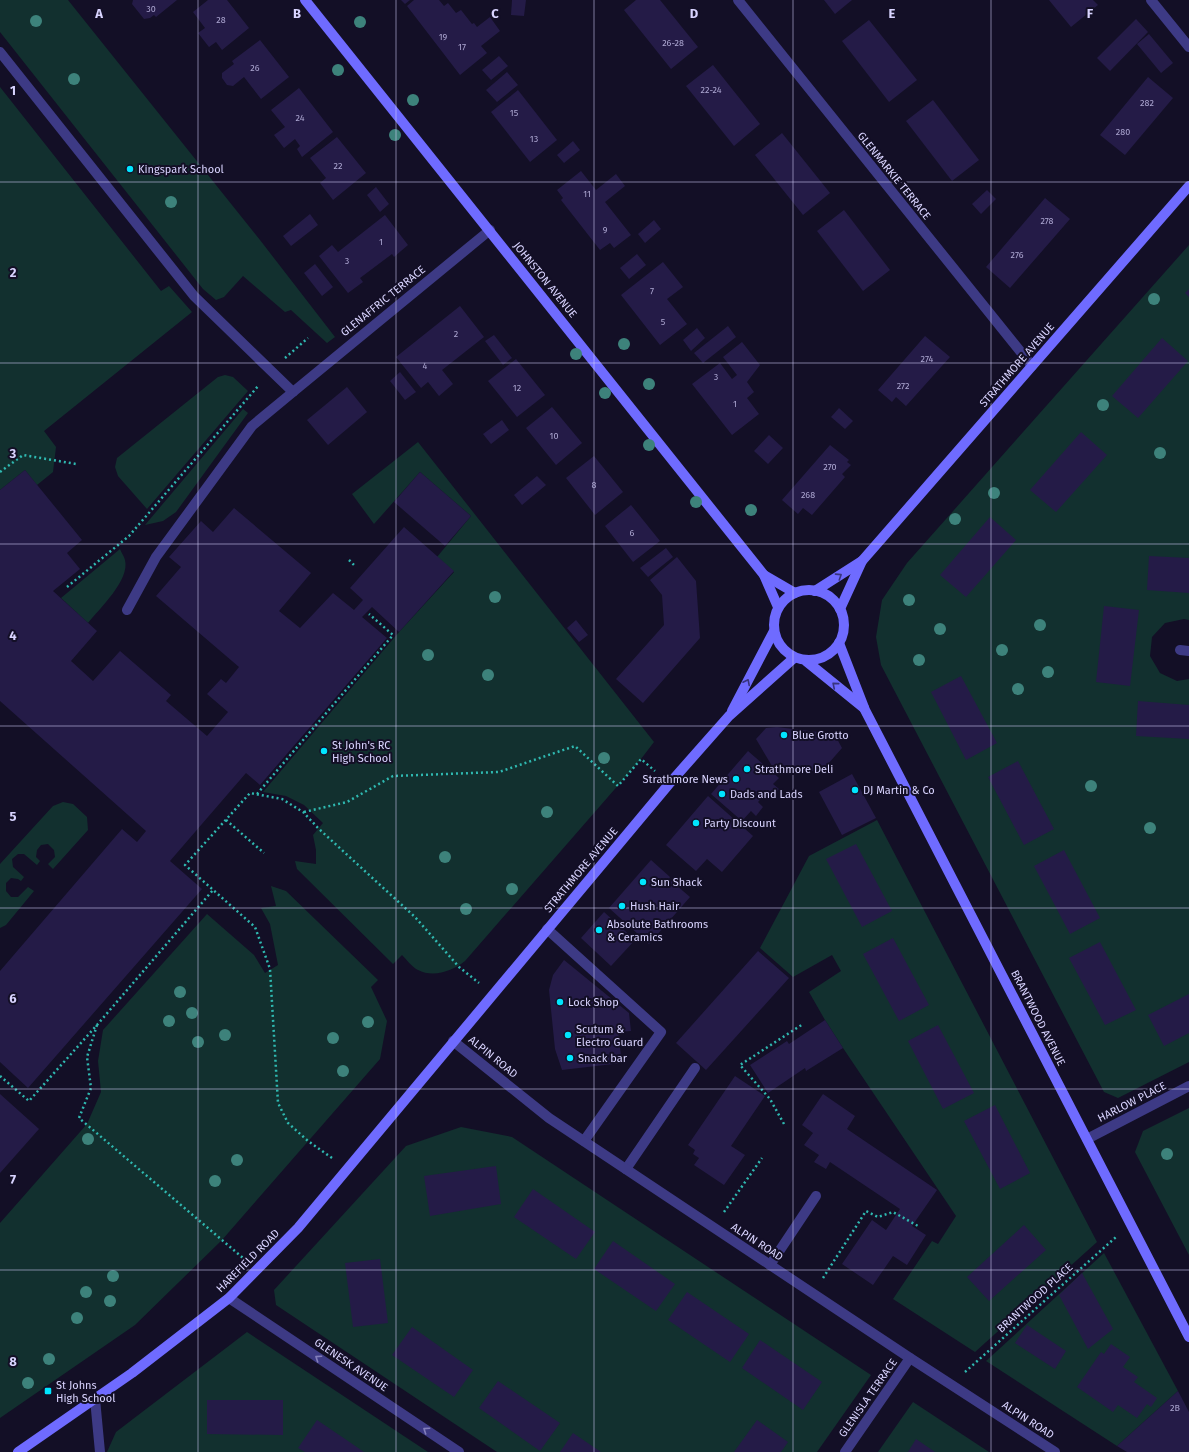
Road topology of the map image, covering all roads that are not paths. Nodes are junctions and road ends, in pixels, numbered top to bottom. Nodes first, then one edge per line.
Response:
1 (305, 0) edge
2 (738, 0) edge
3 (1151, 0) edge
4 (1189, 47) edge
5 (0, 52) edge
6 (1189, 186) edge
7 (490, 230) junction
8 (1032, 366) junction
9 (293, 392) junction
10 (862, 561) junction
11 (764, 574) junction
12 (816, 591) junction
13 (795, 592) junction
14 (778, 607) junction
15 (840, 609) junction
16 (127, 610) dead end
17 (774, 631) junction
18 (839, 643) junction
19 (794, 658) junction
20 (806, 661) junction
21 (865, 710) junction
22 (729, 716) junction
23 (547, 929) junction
24 (454, 1041) junction
25 (695, 1068) dead end
26 (1189, 1086) edge
27 (1087, 1139) junction
28 (584, 1141) junction
29 (626, 1169) junction
30 (816, 1196) dead end
31 (770, 1264) junction
32 (229, 1298) junction
33 (1189, 1337) edge
34 (910, 1358) junction
35 (95, 1399) junction
36 (18, 1452) edge
37 (100, 1452) edge
38 (459, 1452) edge
39 (845, 1452) edge
40 (1055, 1452) edge

1 - 7 street, JOHNSTON AVENUE
2 - 8 street, GLENMARKIE TERRACE
3 - 4 street
5 - 9 street
6 - 8 street, STRATHMORE AVENUE
7 - 9 street, GLENAFFRIC TERRACE
7 - 11 street, JOHNSTON AVENUE
8 - 10 street, STRATHMORE AVENUE
9 - 16 street, GLENAFFRIC TERRACE
12 -> 10 street, STRATHMORE AVENUE
10 - 15 street, STRATHMORE AVENUE
11 - 13 street, JOHNSTON AVENUE
11 - 14 street, JOHNSTON AVENUE
12 - 13 street
12 - 15 street
13 - 14 street
14 - 17 street, STRATHMORE AVENUE
15 - 18 street
17 - 19 street
22 -> 17 street, STRATHMORE AVENUE
18 - 20 street
18 - 21 street, BRANTWOOD AVENUE
19 - 20 street
19 - 22 street, STRATHMORE AVENUE
21 -> 20 street, BRANTWOOD AVENUE
21 - 27 street, BRANTWOOD AVENUE
22 - 23 street, STRATHMORE AVENUE
23 - 24 street, STRATHMORE AVENUE
23 - 28 street
24 - 28 street, ALPIN ROAD
24 - 32 street, HAREFIELD ROAD
25 - 29 street
26 - 27 street, HARLOW PLACE
27 - 33 street, BRANTWOOD AVENUE
28 - 29 street, ALPIN ROAD
29 - 31 street, ALPIN ROAD
30 - 31 street
31 - 34 street, ALPIN ROAD
32 - 35 street, HAREFIELD ROAD
38 -> 32 street, GLENESK AVENUE
34 - 39 street, GLENISLA TERRACE
34 - 40 street, ALPIN ROAD
35 - 36 street, HAREFIELD ROAD
35 - 37 street

